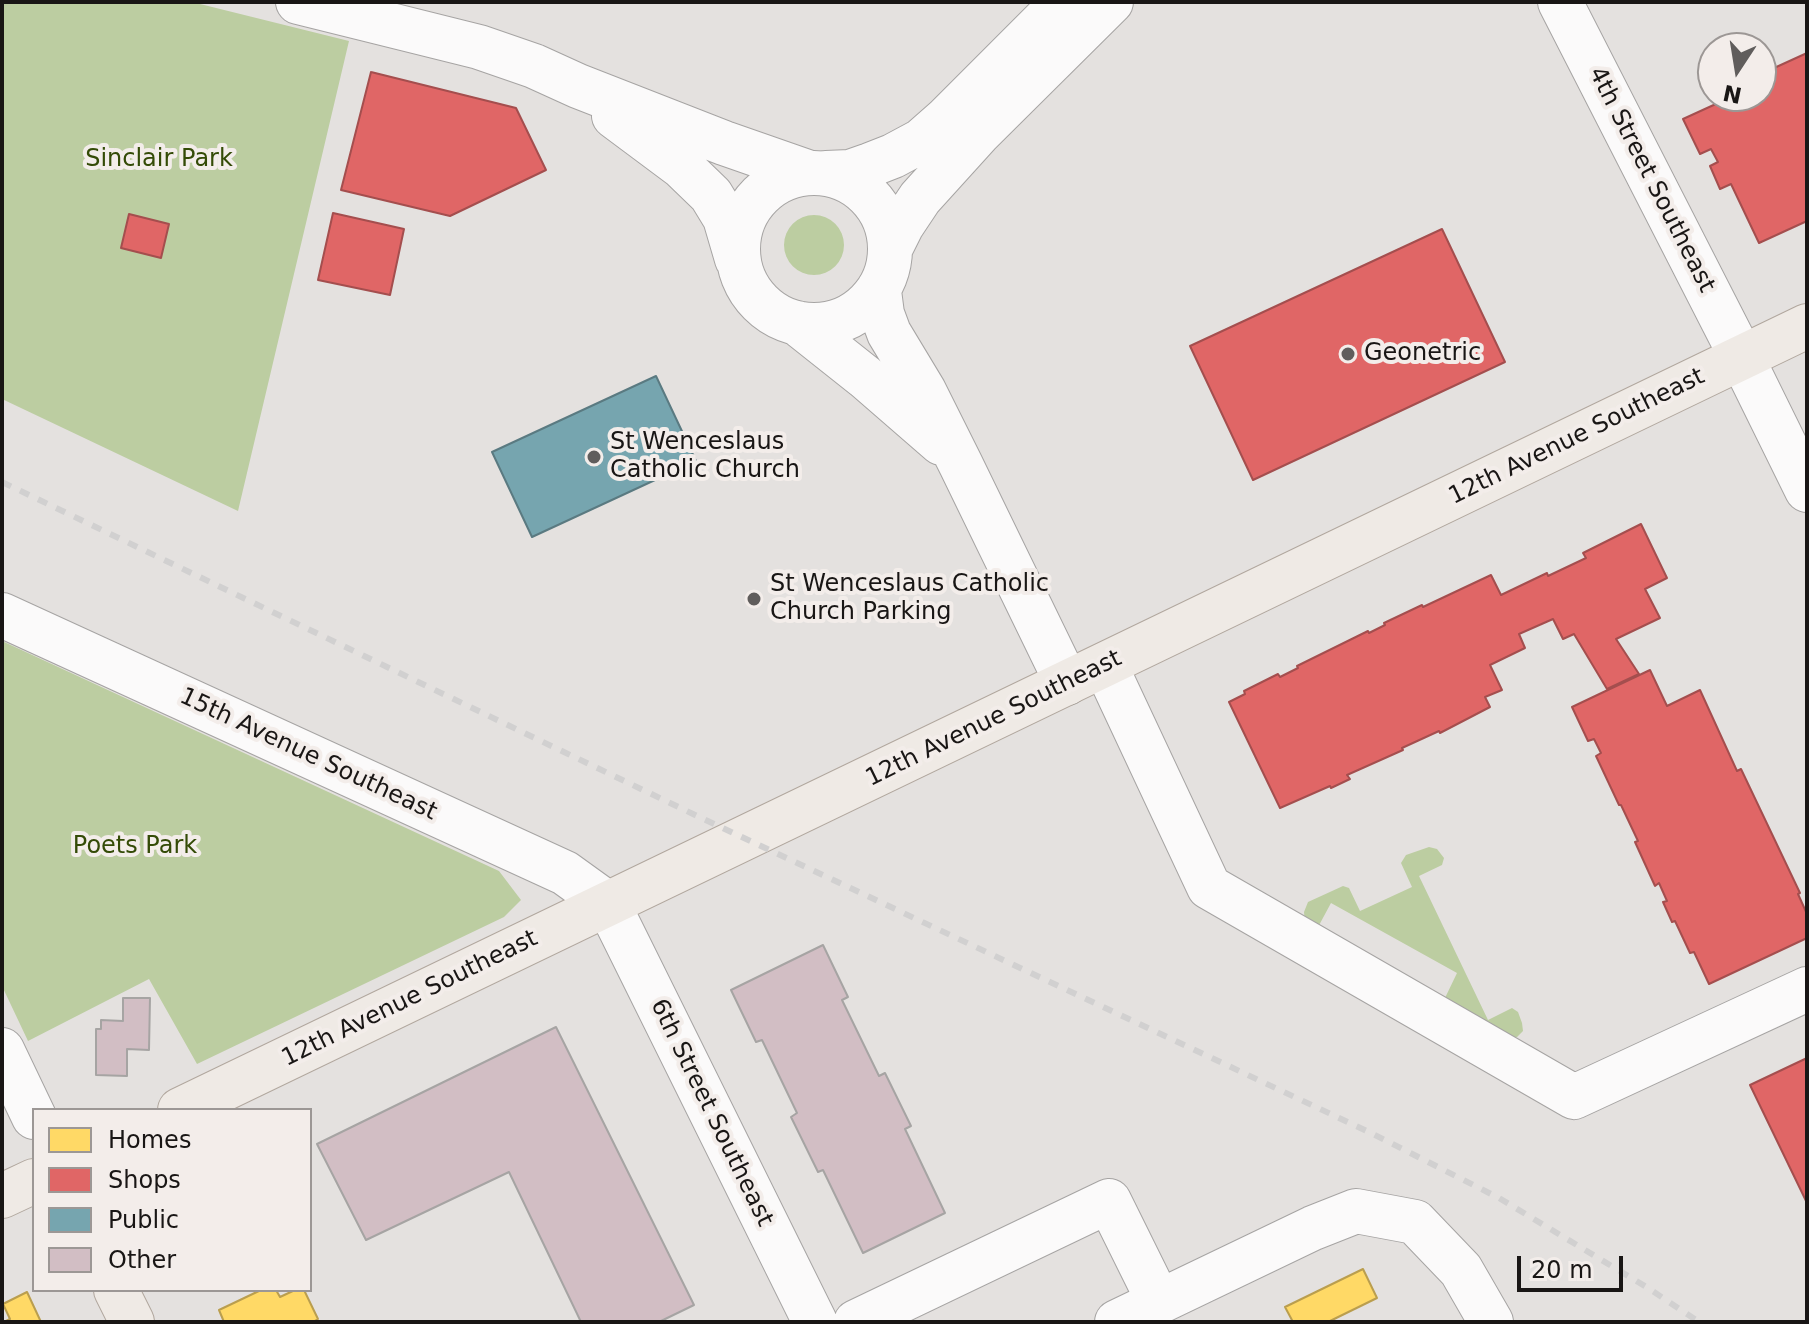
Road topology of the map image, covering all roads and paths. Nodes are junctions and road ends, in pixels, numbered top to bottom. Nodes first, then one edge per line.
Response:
1 (298, 2) edge
2 (1063, 2) edge
3 (1111, 2) edge
4 (1560, 2) edge
5 (396, 13) edge
6 (578, 86) junction
7 (818, 173) junction
8 (891, 247) junction
9 (741, 272) junction
10 (879, 291) junction
11 (797, 323) junction
12 (1807, 326) edge
13 (1742, 358) junction
14 (958, 458) junction
15 (1807, 490) edge
16 (2, 615) edge
17 (1105, 665) junction
18 (1067, 683) junction
19 (608, 904) junction
20 (1807, 989) edge
21 (2, 1050) edge
22 (184, 1108) edge
23 (32, 1113) edge
24 (32, 1182) edge
25 (2, 1196) edge
26 (117, 1292) edge
27 (1146, 1313) edge
28 (132, 1322) edge
29 (815, 1322) edge
30 (856, 1322) edge
31 (1491, 1322) edge

1 - 5 street
2 - 7 street
3 - 8 street
4 - 13 street, 4th Street Southeast
5 - 6 street
6 - 7 street
6 - 9 street
7 - 8 street
7 - 9 street
8 - 10 street
9 - 11 street
10 - 11 street
10 - 14 street
11 - 14 street
12 - 13 main road, 12th Avenue Southeast
13 - 15 street, 4th Street Southeast
13 - 17 main road, 12th Avenue Southeast
14 - 18 street
16 - 19 street, 15th Avenue Southeast
17 - 18 main road, 12th Avenue Southeast
17 - 20 street
18 - 19 main road, 12th Avenue Southeast
19 - 22 main road, 12th Avenue Southeast
19 - 29 street, 6th Street Southeast
21 - 23 street
24 - 25 main road
26 - 28 main road
27 - 30 street
27 - 31 street

